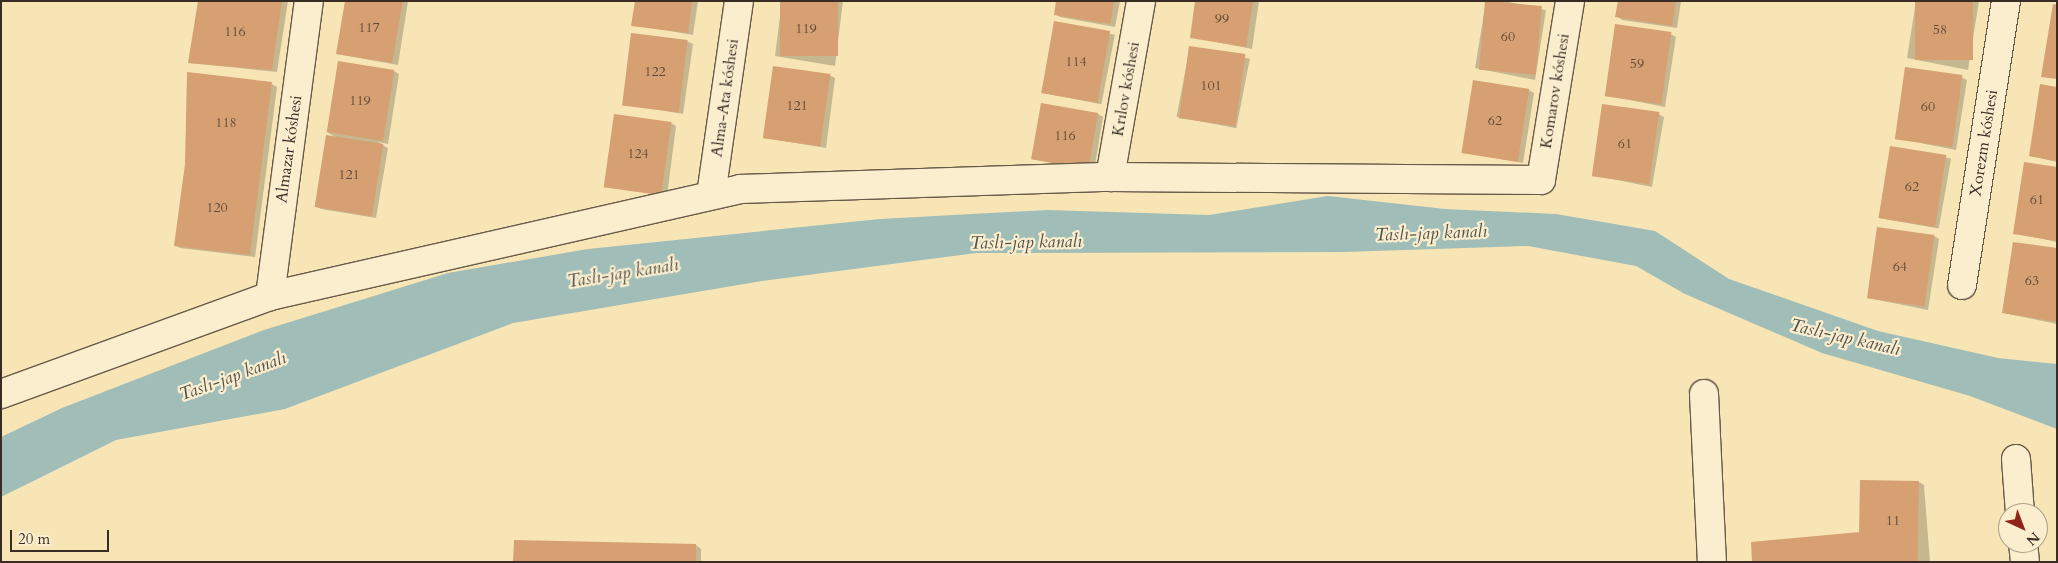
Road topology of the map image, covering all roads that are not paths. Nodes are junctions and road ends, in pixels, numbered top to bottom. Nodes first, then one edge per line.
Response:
1 (309, 1) edge
2 (739, 1) edge
3 (1141, 1) edge
4 (1570, 1) edge
5 (2006, 1) edge
6 (1110, 177) junction
7 (712, 195) junction
8 (1962, 286) dead end
9 (270, 296) junction
10 (1, 394) edge
11 (1704, 394) dead end
12 (2016, 459) dead end
13 (2019, 503) edge
14 (1712, 562) edge

1 - 9 street, Almazar kóshesi
2 - 7 street, Alma-Ata kóshesi
3 - 6 street, Krılov kóshesi
4 - 6 street, Komarov kóshesi
5 - 8 street, Xorezm kóshesi
6 - 7 street
7 - 9 street
9 - 10 street
11 - 14 street
12 - 13 street

